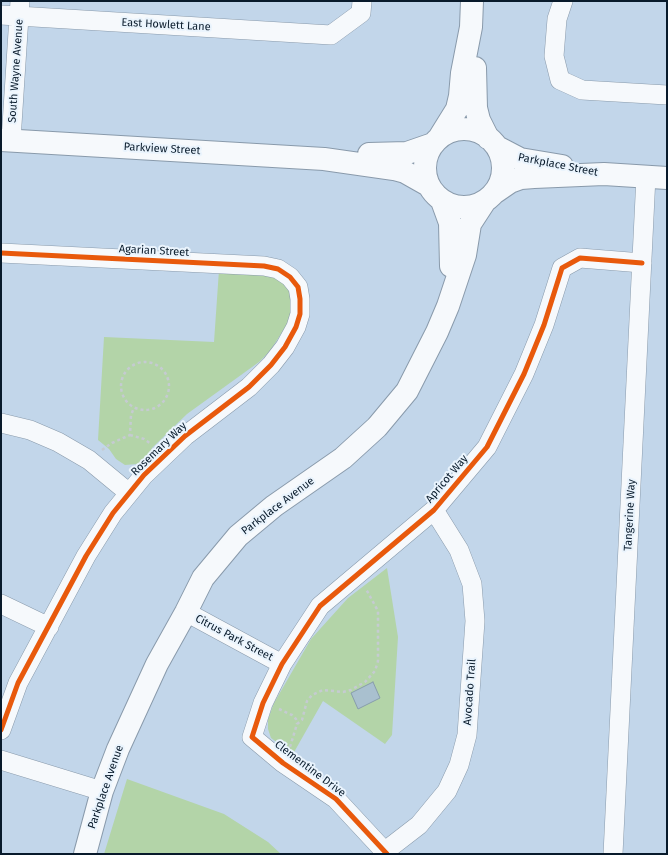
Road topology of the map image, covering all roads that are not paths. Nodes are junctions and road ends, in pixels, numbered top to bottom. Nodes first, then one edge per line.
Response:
1 (362, 1) edge
2 (472, 1) edge
3 (563, 1) edge
4 (14, 10) edge
5 (471, 27) junction
6 (667, 95) edge
7 (6, 140) edge
8 (436, 141) junction
9 (493, 142) junction
10 (324, 159) junction
11 (604, 174) junction
12 (657, 177) edge
13 (435, 193) junction
14 (490, 197) junction
15 (1, 253) edge
16 (642, 263) junction
17 (298, 287) joint
18 (452, 289) junction
19 (1, 424) edge
20 (129, 494) junction
21 (434, 510) junction
22 (1, 604) edge
23 (186, 612) junction
24 (49, 627) junction
25 (282, 664) junction
26 (1, 730) edge
27 (252, 737) joint
28 (1, 760) edge
29 (102, 791) junction
30 (386, 853) edge
31 (85, 854) edge
32 (613, 854) edge

1 - 4 street, East Howlett Lane
2 - 5 street
3 - 6 street
4 - 7 street, South Wayne Avenue
5 - 8 street
5 - 9 street
7 - 10 street, Parkview Street
8 - 9 street
8 - 10 street
8 - 13 street
9 - 11 street, Parkplace Street
9 - 14 street
10 - 13 street
11 - 12 street
11 - 14 street, Parkplace Street
12 - 16 street, Tangerine Way
13 - 14 street
13 - 18 street, Parkplace Avenue
14 - 18 street, Parkplace Avenue
15 - 17 street, Agarian Street
16 - 21 street, Apricot Way
16 - 32 street, Tangerine Way
17 - 20 street, Rosemary Way
18 - 23 street, Parkplace Avenue
19 - 20 street
20 - 24 street, Rosemary Way
21 - 25 street, Apricot Way
21 - 30 street, Avocado Trail
22 - 24 street
23 - 25 street, Citrus Park Street
23 - 29 street, Parkplace Avenue
24 - 26 street, Rosemary Way
25 - 27 street, Apricot Way
27 - 30 street, Clementine Drive
28 - 29 street
29 - 31 street, Parkplace Avenue

